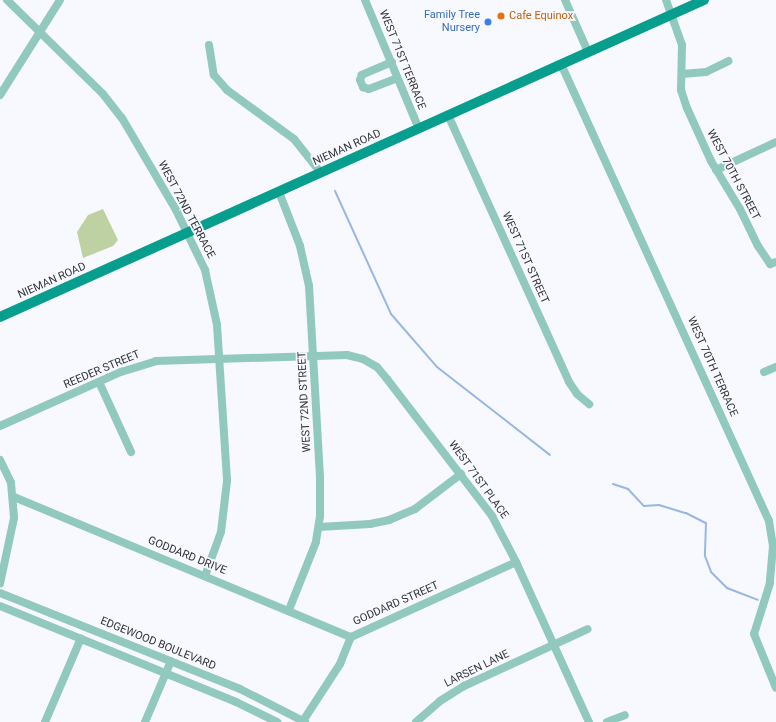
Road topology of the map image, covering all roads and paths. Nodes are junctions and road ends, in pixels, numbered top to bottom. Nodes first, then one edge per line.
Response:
1 (7, 0) edge
2 (60, 0) edge
3 (365, 0) edge
4 (565, 0) edge
5 (666, 0) edge
6 (704, 0) edge
7 (673, 14) junction
8 (39, 32) junction
9 (209, 46) dead end
10 (588, 52) junction
11 (729, 61) dead end
12 (392, 62) junction
13 (561, 64) junction
14 (682, 74) junction
15 (397, 78) junction
16 (0, 95) edge
17 (448, 116) junction
18 (419, 129) junction
19 (776, 142) edge
20 (716, 170) junction
21 (321, 173) junction
22 (279, 192) junction
23 (188, 233) junction
24 (773, 263) edge
25 (0, 317) edge
26 (313, 356) junction
27 (220, 358) junction
28 (776, 367) edge
29 (764, 372) dead end
30 (99, 382) junction
31 (589, 404) dead end
32 (0, 426) edge
33 (131, 452) dead end
34 (0, 460) edge
35 (461, 474) junction
36 (14, 497) junction
37 (319, 526) junction
38 (516, 562) junction
39 (205, 576) junction
40 (0, 584) edge
41 (0, 593) edge
42 (0, 606) edge
43 (289, 610) junction
44 (588, 629) dead end
45 (351, 637) junction
46 (81, 638) junction
47 (554, 644) junction
48 (171, 661) junction
49 (166, 673) junction
50 (776, 688) edge
51 (625, 715) dead end
52 (45, 722) edge
53 (145, 722) edge
54 (277, 722) edge
55 (304, 722) edge
56 (416, 722) edge
57 (589, 722) edge
58 (607, 722) edge

1 - 8 street, WEST 72ND TERRACE
2 - 8 street
3 - 12 street, WEST 71ST TERRACE
4 - 10 street
5 - 7 street, WEST 70TH STREET
6 - 7 main road, NIEMAN ROAD
7 - 10 main road, NIEMAN ROAD
7 - 14 street, WEST 70TH STREET
8 - 16 street
8 - 23 street, WEST 72ND TERRACE
9 - 21 street
10 - 13 main road, NIEMAN ROAD
11 - 14 street
12 - 15 street, WEST 71ST TERRACE
12 - 15 street
13 - 17 main road, NIEMAN ROAD
13 - 50 street, WEST 70TH TERRACE
14 - 20 street, WEST 70TH STREET
15 - 18 street, WEST 71ST TERRACE
17 - 18 main road, NIEMAN ROAD
17 - 31 street, WEST 71ST STREET
18 - 21 main road, NIEMAN ROAD
19 - 20 street
20 - 24 street, WEST 70TH STREET
21 - 22 main road, NIEMAN ROAD
22 - 23 main road, NIEMAN ROAD
22 - 26 street, WEST 72ND STREET
23 - 25 main road, NIEMAN ROAD
23 - 27 street, WEST 72ND TERRACE
26 - 27 street, REEDER STREET
26 - 35 street, WEST 71ST PLACE
26 - 37 street, WEST 72ND STREET
27 - 30 street, REEDER STREET
27 - 39 street, WEST 72ND TERRACE
28 - 29 street
30 - 32 street, REEDER STREET
30 - 33 street
34 - 36 street
35 - 37 street
35 - 38 street, WEST 71ST PLACE
36 - 39 street, GODDARD DRIVE
36 - 40 street
37 - 43 street, WEST 72ND STREET
38 - 45 street, GODDARD STREET
38 - 47 street, WEST 71ST PLACE
39 - 43 street, GODDARD DRIVE
41 - 48 street, EDGEWOOD BOULEVARD
42 - 46 street
43 - 45 street, GODDARD DRIVE
44 - 47 street, LARSEN LANE
45 - 55 street, GODDARD STREET
46 - 49 street
46 - 52 street
47 - 56 street, LARSEN LANE
47 - 57 street, WEST 71ST PLACE
48 - 49 street
48 - 55 street, EDGEWOOD BOULEVARD
49 - 53 street
49 - 54 street
51 - 58 street

